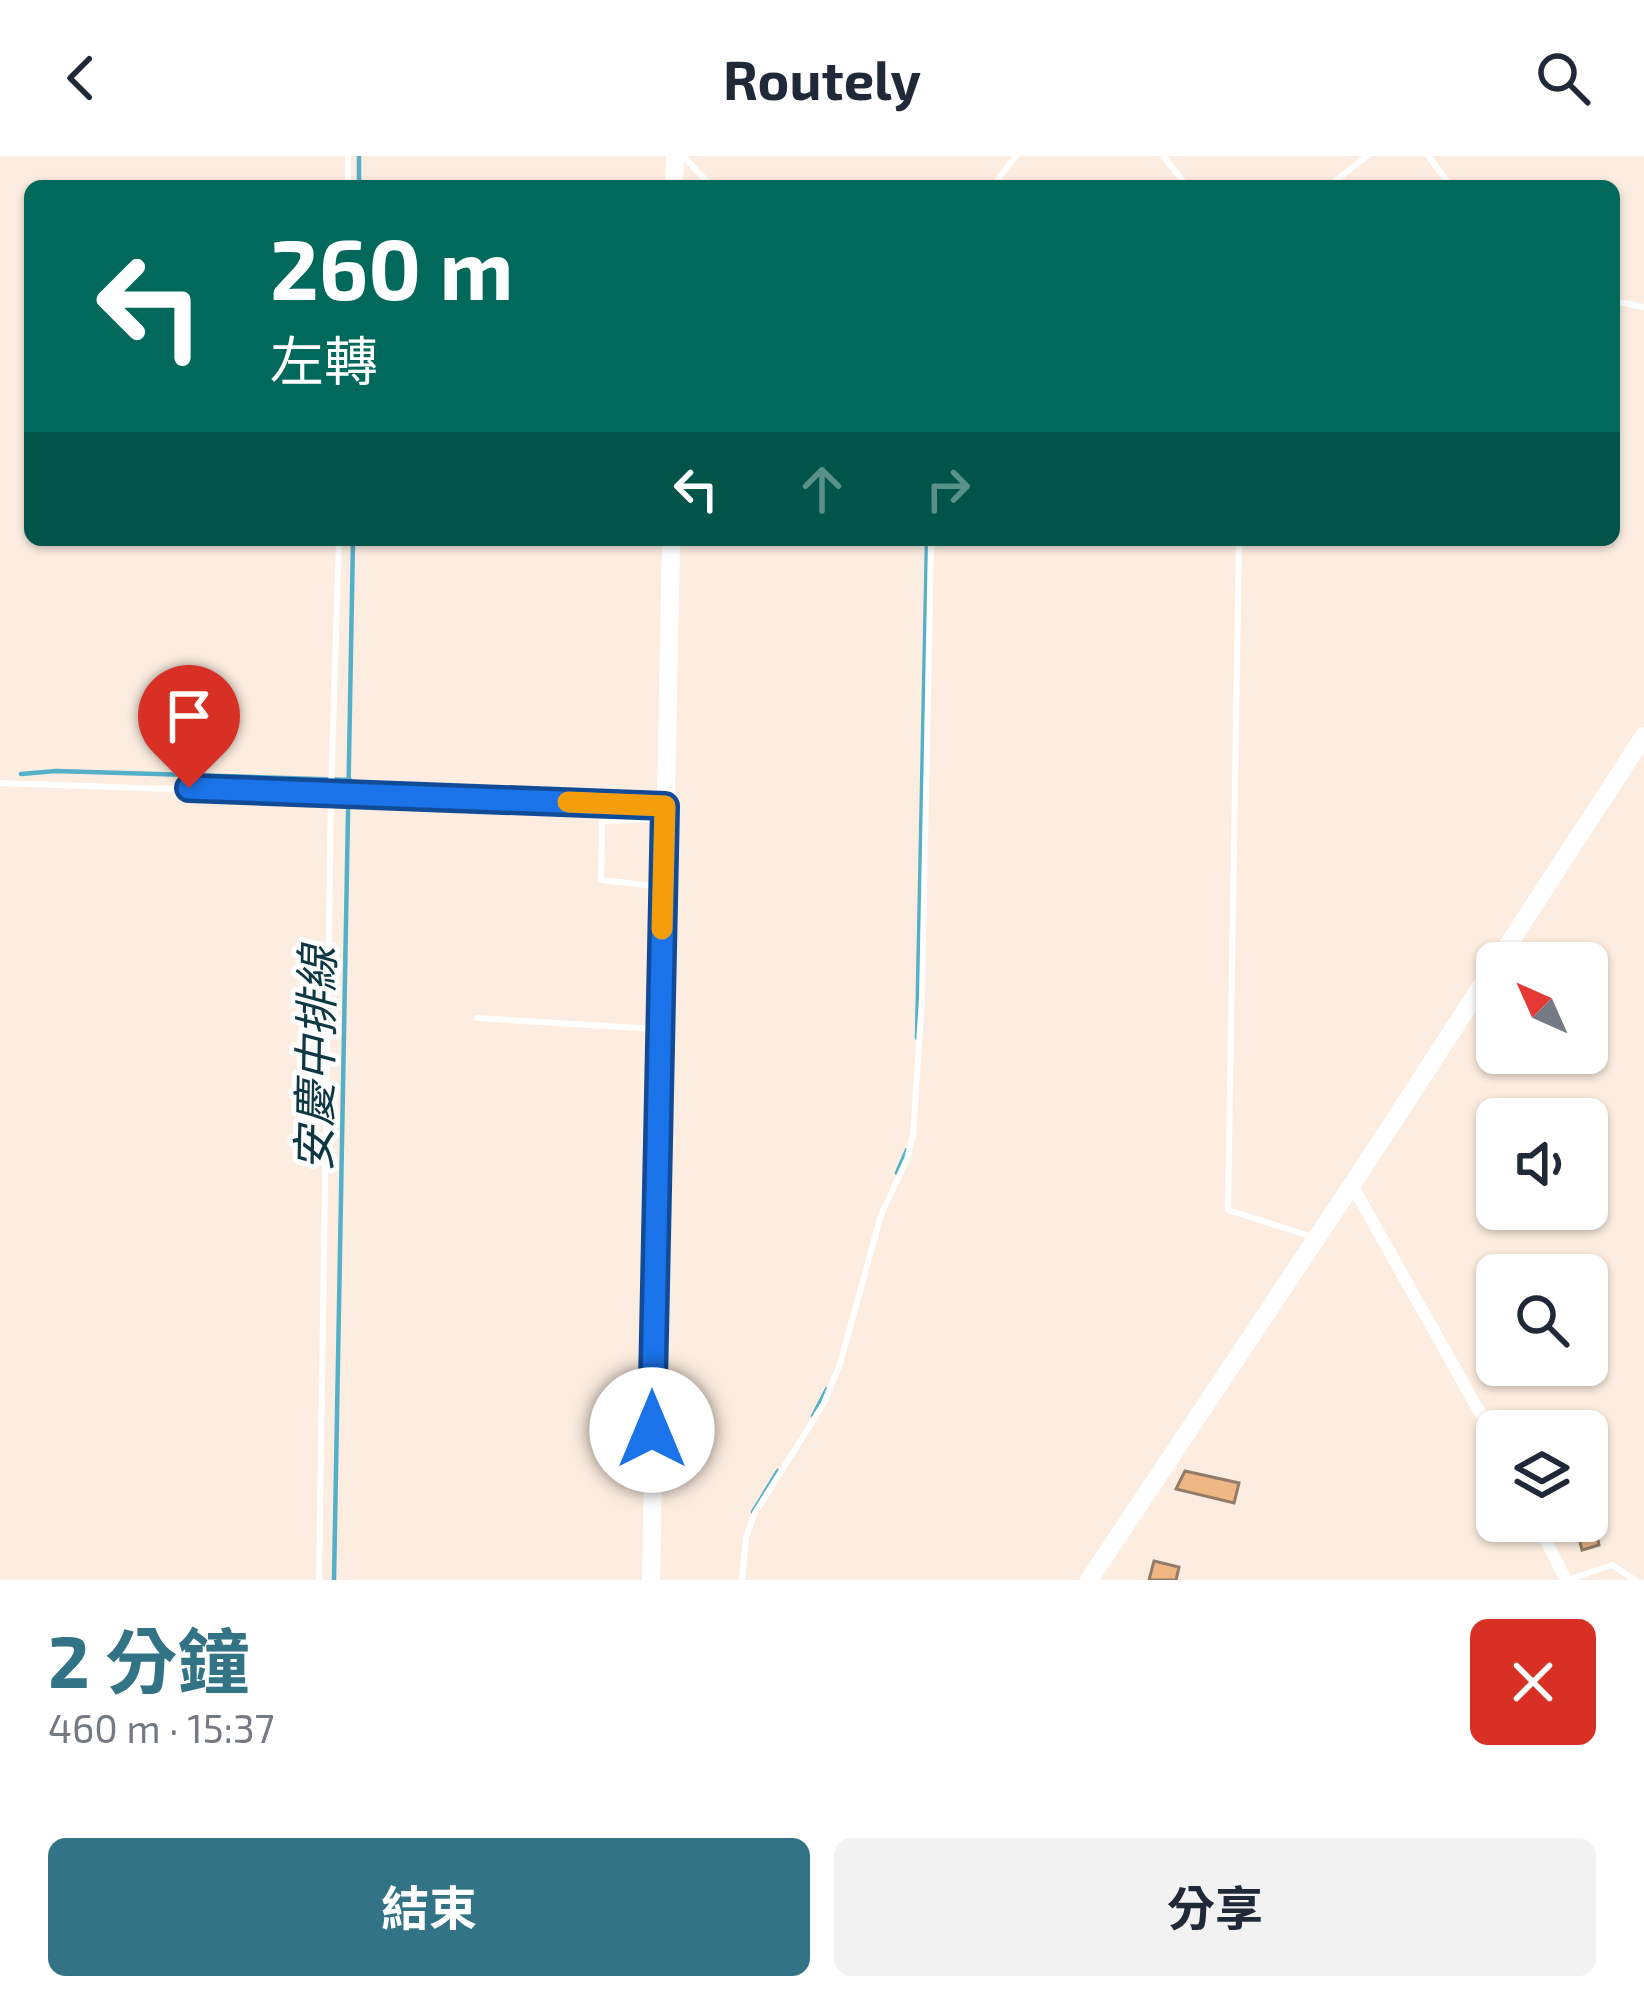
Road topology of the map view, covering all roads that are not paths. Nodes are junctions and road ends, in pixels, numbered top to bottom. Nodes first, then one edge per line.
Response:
1 (679, 156) edge
2 (1016, 156) edge
3 (1163, 156) edge
4 (1367, 156) edge
5 (1428, 156) edge
6 (705, 180) edge
7 (998, 180) edge
8 (1182, 180) edge
9 (1337, 180) edge
10 (1446, 180) edge
11 (339, 546) edge
12 (671, 546) edge
13 (931, 546) edge
14 (1239, 546) edge
15 (1644, 736) edge
16 (0, 784) edge
17 (335, 792) junction
18 (665, 812) junction
19 (663, 887) junction
20 (477, 1018) dead end
21 (660, 1029) junction
22 (1352, 1185) junction
23 (1316, 1238) junction
24 (1478, 1410) edge
25 (1547, 1542) edge
26 (319, 1580) edge
27 (651, 1580) edge
28 (742, 1580) edge
29 (1088, 1580) edge
30 (1567, 1580) edge
31 (1635, 1580) edge

1 - 6 lane
2 - 7 lane
3 - 8 lane
4 - 9 lane
5 - 10 lane
11 - 17 lane
12 - 18 main road
13 - 28 lane
14 - 23 lane
15 - 22 main road
16 - 17 lane
17 - 18 lane
17 - 26 lane
18 - 19 main road
18 - 19 lane
19 - 21 main road
20 - 21 lane
21 - 27 main road
22 - 23 main road
22 - 24 street
23 - 29 main road
25 - 30 street
30 - 31 lane

